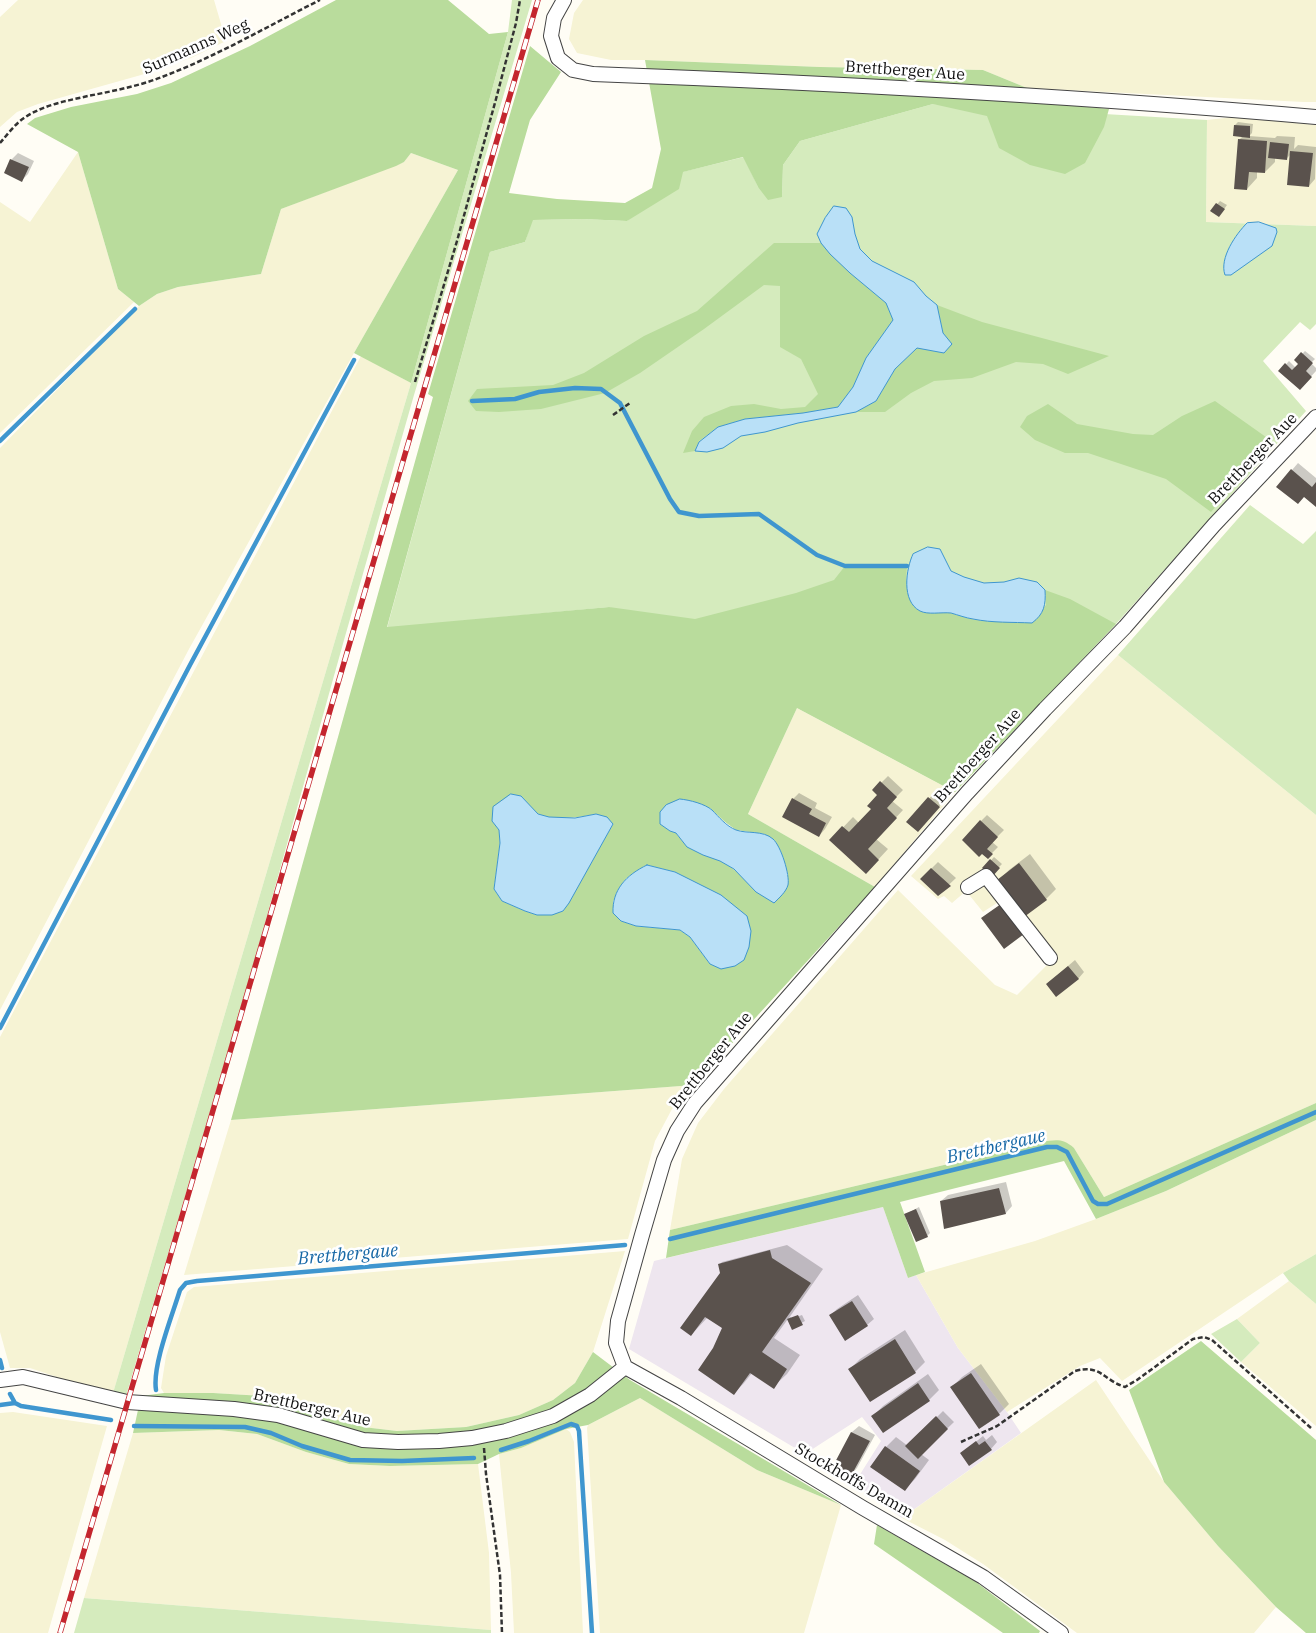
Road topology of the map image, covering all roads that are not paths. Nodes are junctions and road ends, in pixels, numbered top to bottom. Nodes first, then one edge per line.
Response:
1 (564, 0) edge
2 (1316, 117) edge
3 (1316, 418) edge
4 (968, 887) dead end
5 (1050, 958) dead end
6 (625, 1367) junction
7 (0, 1380) edge
8 (1061, 1633) edge

1 - 2 street, Brettberger Aue
3 - 6 street, Brettberger Aue
4 - 5 street
6 - 7 street, Brettberger Aue
6 - 8 street, Stockhoffs Damm

